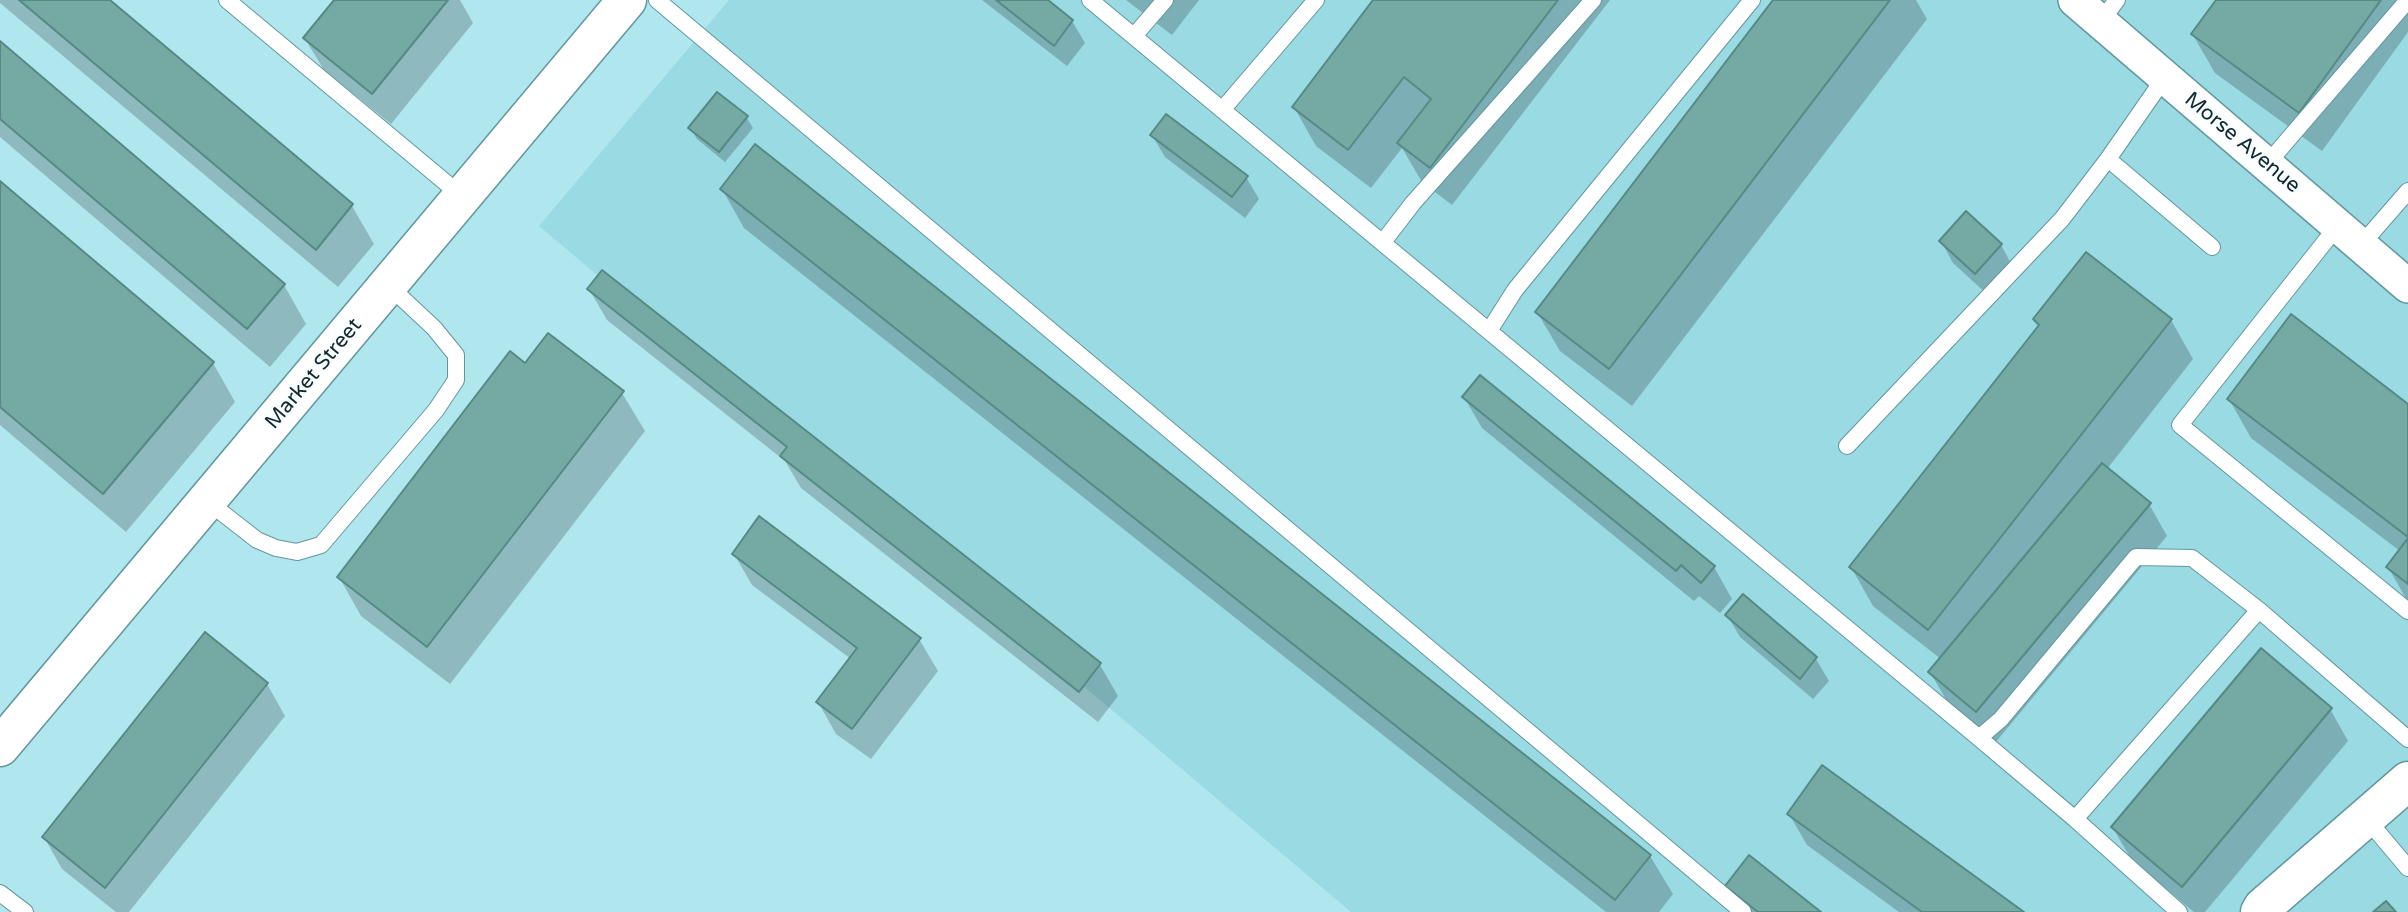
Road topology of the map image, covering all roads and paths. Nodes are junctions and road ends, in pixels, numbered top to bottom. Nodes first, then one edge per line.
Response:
1 (227, 0) edge
2 (627, 0) edge
3 (657, 0) edge
4 (1090, 0) edge
5 (1165, 0) edge
6 (1316, 0) edge
7 (1592, 0) edge
8 (1752, 0) edge
9 (2075, 0) edge
10 (2408, 0) edge
11 (2109, 10) edge
12 (1134, 36) junction
13 (2165, 77) junction
14 (1222, 110) junction
15 (2108, 159) junction
16 (2267, 164) junction
17 (2408, 191) edge
18 (463, 197) junction
19 (2350, 235) junction
20 (1383, 242) junction
21 (2212, 247) dead end
22 (388, 285) junction
23 (2408, 286) edge
24 (1489, 331) junction
25 (1847, 446) dead end
26 (207, 501) junction
27 (2259, 610) junction
28 (2408, 611) edge
29 (1979, 738) junction
30 (2408, 739) edge
31 (1, 743) edge
32 (2408, 780) edge
33 (2365, 817) junction
34 (2076, 819) junction
35 (2408, 868) edge
36 (0, 893) edge
37 (25, 912) edge
38 (1743, 912) edge
39 (2179, 912) edge
40 (2260, 912) edge

1 - 18 lane
2 - 18 street, Market Street
3 - 38 lane
4 - 12 lane
5 - 12 lane
6 - 14 lane
7 - 20 lane
8 - 24 lane
9 - 11 street, Morse Avenue
10 - 16 lane
11 - 13 street, Morse Avenue
12 - 14 lane
13 - 15 lane
13 - 16 street, Morse Avenue
14 - 20 lane
15 - 21 lane
15 - 25 lane
16 - 19 street, Morse Avenue
17 - 19 lane
18 - 22 street, Market Street
19 - 23 street, Morse Avenue
19 - 28 lane
20 - 24 lane
22 - 26 street, Market Street
22 - 26 lane
24 - 29 lane
26 - 31 street, Market Street
27 - 29 lane
27 - 30 lane
27 - 34 lane
29 - 34 lane
32 - 33 street
33 - 35 lane
33 - 40 street
34 - 39 lane
36 - 37 lane

